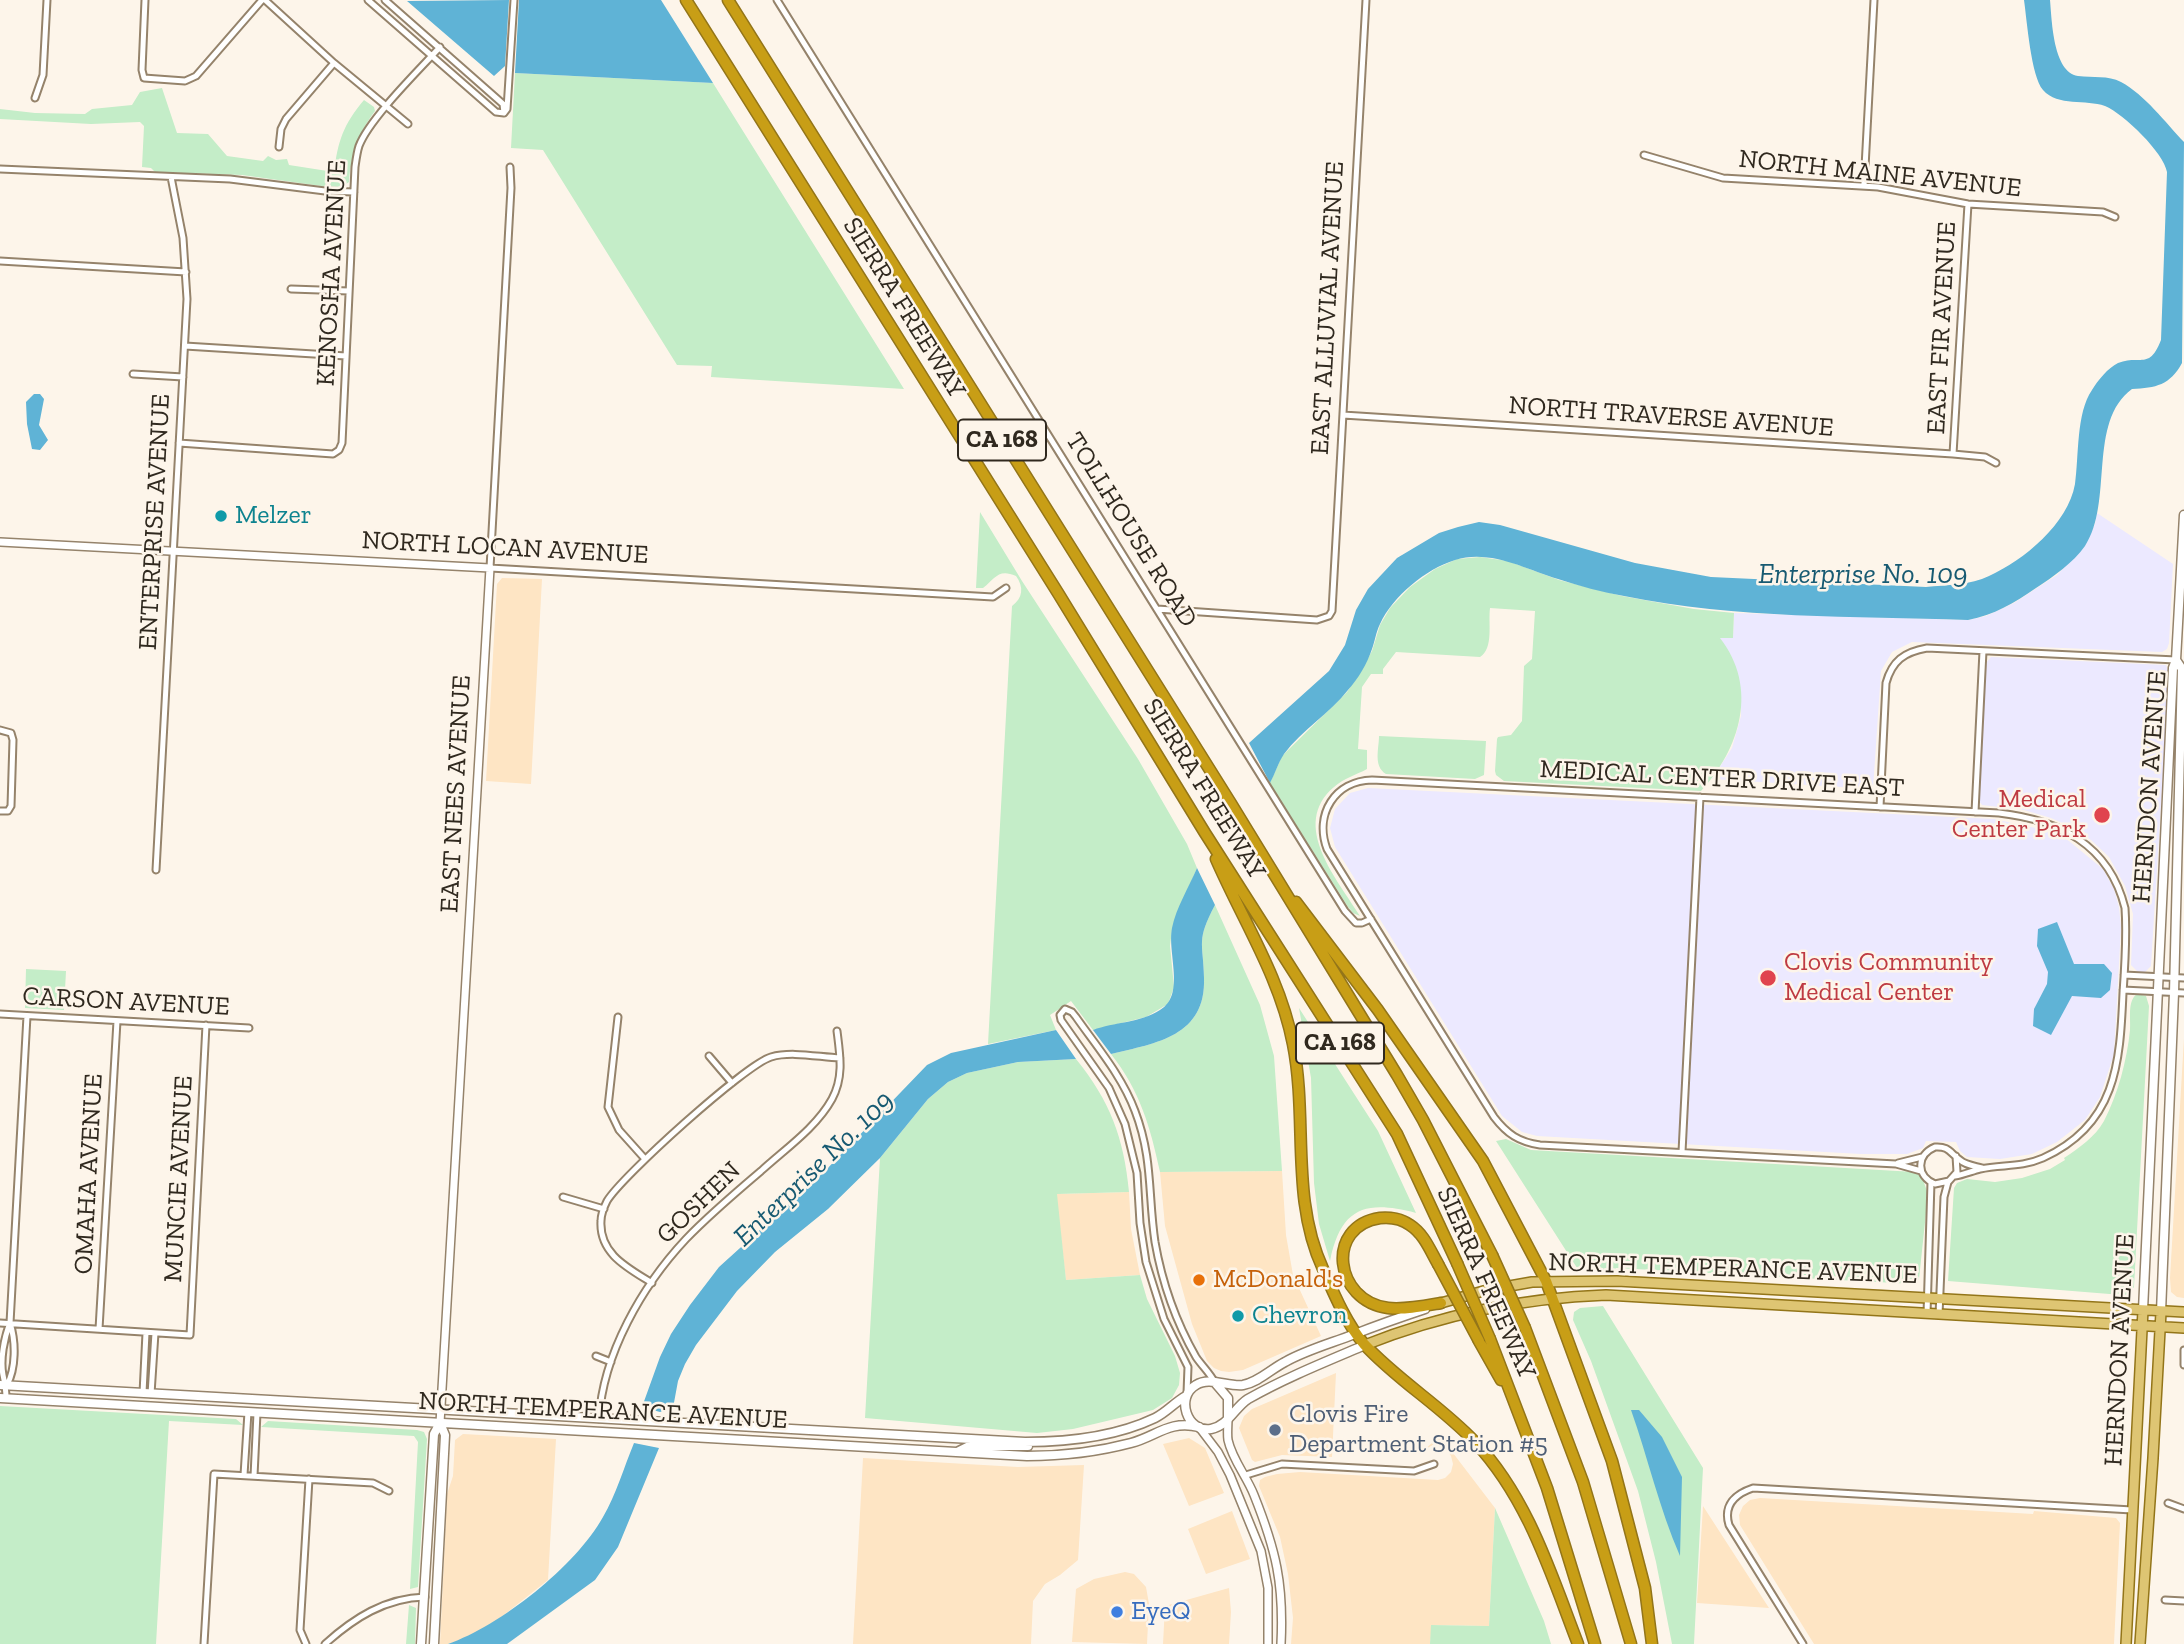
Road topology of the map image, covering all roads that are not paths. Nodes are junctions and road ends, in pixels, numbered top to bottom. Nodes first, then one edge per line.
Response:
1 (47, 0) edge
2 (145, 0) edge
3 (263, 0) edge
4 (368, 0) edge
5 (385, 0) edge
6 (514, 0) edge
7 (686, 0) edge
8 (728, 0) edge
9 (777, 0) edge
10 (1366, 0) edge
11 (1874, 0) edge
12 (440, 47) junction
13 (432, 55) junction
14 (334, 63) junction
15 (35, 98) dead end
16 (387, 107) junction
17 (504, 113) junction
18 (408, 124) dead end
19 (279, 147) dead end
20 (1644, 155) dead end
21 (510, 167) dead end
22 (0, 169) edge
23 (172, 177) junction
24 (1864, 186) junction
25 (354, 192) junction
26 (1968, 204) junction
27 (2115, 217) dead end
28 (0, 261) edge
29 (186, 272) junction
30 (290, 289) dead end
31 (349, 291) junction
32 (185, 346) junction
33 (346, 356) junction
34 (133, 374) dead end
35 (183, 377) junction
36 (1343, 415) junction
37 (179, 443) junction
38 (1954, 454) junction
39 (1996, 463) dead end
40 (2184, 514) edge
41 (0, 542) edge
42 (173, 552) junction
43 (490, 568) junction
44 (1006, 588) dead end
45 (1157, 609) junction
46 (1983, 651) junction
47 (2176, 660) junction
48 (0, 730) edge
49 (1700, 797) junction
50 (1880, 807) junction
51 (0, 811) edge
52 (1975, 812) junction
53 (1205, 832) junction
54 (156, 870) dead end
55 (1277, 880) junction
56 (1371, 919) junction
57 (2124, 975) junction
58 (2160, 977) junction
59 (2174, 978) junction
60 (2184, 978) edge
61 (2123, 990) junction
62 (2159, 992) junction
63 (2174, 993) junction
64 (2184, 993) edge
65 (0, 1014) edge
66 (27, 1016) junction
67 (618, 1017) dead end
68 (117, 1021) junction
69 (206, 1025) junction
70 (249, 1028) dead end
71 (837, 1031) dead end
72 (709, 1056) dead end
73 (840, 1058) junction
74 (732, 1083) junction
75 (1682, 1152) junction
76 (1956, 1156) junction
77 (1922, 1157) junction
78 (645, 1159) junction
79 (1896, 1164) junction
80 (1982, 1168) junction
81 (1921, 1171) junction
82 (1955, 1177) junction
83 (1931, 1182) junction
84 (1948, 1182) junction
85 (563, 1197) dead end
86 (604, 1209) junction
87 (1546, 1281) junction
88 (652, 1283) junction
89 (1928, 1297) junction
90 (1553, 1298) junction
91 (1940, 1298) junction
92 (1441, 1303) junction
93 (2143, 1310) junction
94 (2161, 1311) junction
95 (2184, 1312) edge
96 (1927, 1314) junction
97 (1939, 1315) junction
98 (0, 1323) edge
99 (10, 1323) junction
100 (2142, 1326) junction
101 (2160, 1327) junction
102 (2184, 1328) edge
103 (99, 1329) junction
104 (146, 1333) junction
105 (155, 1333) junction
106 (1356, 1334) junction
107 (1485, 1340) junction
108 (1364, 1345) junction
109 (2184, 1350) edge
110 (597, 1356) dead end
111 (611, 1362) junction
112 (2184, 1365) edge
113 (1215, 1383) junction
114 (3, 1385) edge
115 (147, 1393) junction
116 (1186, 1396) junction
117 (3, 1398) edge
118 (441, 1410) junction
119 (253, 1412) junction
120 (599, 1419) junction
121 (1228, 1419) junction
122 (440, 1423) junction
123 (1199, 1427) junction
124 (1045, 1442) junction
125 (957, 1452) junction
126 (1434, 1464) dead end
127 (244, 1475) junction
128 (1245, 1475) junction
129 (254, 1476) junction
130 (309, 1479) junction
131 (389, 1492) dead end
132 (2168, 1503) dead end
133 (2132, 1510) junction
134 (2184, 1510) edge
135 (425, 1597) junction
136 (2165, 1600) dead end
137 (2184, 1601) edge
138 (2127, 1641) edge
139 (204, 1644) edge
140 (306, 1644) edge
141 (325, 1644) edge
142 (421, 1644) edge
143 (434, 1644) edge
144 (1268, 1644) edge
145 (1281, 1644) edge
146 (1578, 1644) edge
147 (1595, 1644) edge
148 (1632, 1644) edge
149 (1652, 1644) edge
150 (1803, 1644) edge
151 (2140, 1644) edge

1 - 15 street
2 - 3 street
3 - 14 street
4 - 13 street
5 - 12 street
6 - 17 street
7 - 53 highway, SIERRA FREEWAY / CA 168
8 - 55 highway, SIERRA FREEWAY / CA 168
9 - 45 street, TOLLHOUSE ROAD
10 - 36 street, EAST ALLUVIAL AVENUE
11 - 24 street
12 - 13 street, KENOSHA AVENUE
12 - 17 street
13 - 16 street, KENOSHA AVENUE
13 - 17 street
14 - 16 street
14 - 19 street
16 - 18 street
16 - 25 street, KENOSHA AVENUE
20 - 24 street, NORTH MAINE AVENUE
21 - 43 street, EAST NEES AVENUE
22 - 23 street
23 - 25 street
23 - 29 street, ENTERPRISE AVENUE
24 - 26 street, NORTH MAINE AVENUE
25 - 31 street, KENOSHA AVENUE
26 - 27 street, NORTH MAINE AVENUE
26 - 38 street, EAST FIR AVENUE
28 - 29 street
29 - 32 street, ENTERPRISE AVENUE
30 - 31 street
31 - 33 street, KENOSHA AVENUE
32 - 33 street
32 - 35 street, ENTERPRISE AVENUE
33 - 37 street, KENOSHA AVENUE
34 - 35 street
35 - 37 street, ENTERPRISE AVENUE
36 - 38 street, NORTH TRAVERSE AVENUE
36 - 45 street, EAST ALLUVIAL AVENUE
37 - 42 street, ENTERPRISE AVENUE
38 - 39 street, NORTH TRAVERSE AVENUE
40 - 47 main road
41 - 42 street, NORTH LOCAN AVENUE
42 - 43 street, NORTH LOCAN AVENUE
42 - 54 street, ENTERPRISE AVENUE
43 - 44 street, NORTH LOCAN AVENUE
43 - 118 street, EAST NEES AVENUE
45 - 56 street, TOLLHOUSE ROAD
46 - 47 street
46 - 50 street
46 - 52 street
47 - 58 main road, HERNDON AVENUE
47 - 59 main road, HERNDON AVENUE
48 - 51 street
49 - 50 street, MEDICAL CENTER DRIVE EAST
49 - 56 street, MEDICAL CENTER DRIVE EAST
49 - 75 street
50 - 52 street, MEDICAL CENTER DRIVE EAST
52 - 57 street, MEDICAL CENTER DRIVE EAST
53 - 106 highway
53 - 107 highway, SIERRA FREEWAY / CA 168, bridge
55 - 87 highway
55 - 148 highway, SIERRA FREEWAY / CA 168, bridge
56 - 75 street, MEDICAL CENTER DRIVE EAST
57 - 58 street
57 - 61 street, MEDICAL CENTER DRIVE EAST
58 - 59 street
58 - 62 main road, HERNDON AVENUE
59 - 60 street
59 - 63 main road, HERNDON AVENUE
61 - 62 street
61 - 80 street, MEDICAL CENTER DRIVE EAST
62 - 63 street
62 - 93 main road, HERNDON AVENUE
63 - 64 street
63 - 94 main road, HERNDON AVENUE
65 - 66 street, CARSON AVENUE
66 - 68 street, CARSON AVENUE
66 - 99 street
67 - 78 street
68 - 69 street, CARSON AVENUE
68 - 103 street, OMAHA AVENUE
69 - 70 street, CARSON AVENUE
69 - 105 street, MUNCIE AVENUE
71 - 73 street, GOSHEN
72 - 74 street
73 - 74 street
73 - 88 street, GOSHEN
74 - 78 street
75 - 79 street, MEDICAL CENTER DRIVE EAST
76 - 77 street
76 - 80 street
76 - 82 street
77 - 79 street
77 - 81 street
78 - 86 street
79 - 81 street
80 - 82 street, MEDICAL CENTER DRIVE EAST
81 - 83 street
82 - 84 street
83 - 84 street
83 - 89 street
84 - 91 street
85 - 86 street
86 - 88 street
87 - 89 main road, NORTH TEMPERANCE AVENUE
87 - 90 highway
87 - 92 main road, NORTH TEMPERANCE AVENUE
88 - 111 street, GOSHEN
89 - 91 main road, NORTH TEMPERANCE AVENUE
89 - 96 street
90 - 96 main road, NORTH TEMPERANCE AVENUE
90 - 108 main road, NORTH TEMPERANCE AVENUE
90 - 149 highway
91 - 93 main road, NORTH TEMPERANCE AVENUE
91 - 97 street
92 - 106 main road, NORTH TEMPERANCE AVENUE
92 - 107 highway, bridge
93 - 94 main road, NORTH TEMPERANCE AVENUE
93 - 100 main road, HERNDON AVENUE
94 - 95 main road, NORTH TEMPERANCE AVENUE
94 - 101 main road, HERNDON AVENUE
96 - 97 main road, NORTH TEMPERANCE AVENUE
97 - 100 main road, NORTH TEMPERANCE AVENUE
98 - 99 street
99 - 103 street
99 - 114 street
100 - 101 main road, NORTH TEMPERANCE AVENUE
100 - 133 main road, HERNDON AVENUE
101 - 102 main road, NORTH TEMPERANCE AVENUE
101 - 151 main road, HERNDON AVENUE
103 - 104 street
104 - 105 street
104 - 115 street
105 - 115 street
106 - 108 highway
106 - 113 main road, NORTH TEMPERANCE AVENUE
107 - 147 highway, SIERRA FREEWAY
108 - 121 main road, NORTH TEMPERANCE AVENUE
108 - 146 highway
109 - 112 street
110 - 111 street
111 - 120 street, GOSHEN
113 - 116 main road
113 - 116 street
113 - 121 main road
114 - 115 main road, NORTH TEMPERANCE AVENUE
114 - 117 street
115 - 118 main road, NORTH TEMPERANCE AVENUE
116 - 123 main road
116 - 124 main road, NORTH TEMPERANCE AVENUE
117 - 119 main road, NORTH TEMPERANCE AVENUE
118 - 120 main road, NORTH TEMPERANCE AVENUE
118 - 122 street, EAST NEES AVENUE
119 - 122 main road, NORTH TEMPERANCE AVENUE
119 - 127 street
119 - 129 street
120 - 124 main road, NORTH TEMPERANCE AVENUE
121 - 123 main road
121 - 128 street
122 - 125 main road, NORTH TEMPERANCE AVENUE
122 - 135 main road, EAST NEES AVENUE
122 - 143 main road, EAST NEES AVENUE
123 - 125 main road, NORTH TEMPERANCE AVENUE
123 - 144 street
124 - 125 main road
126 - 128 street
127 - 129 street
127 - 139 street
128 - 145 street
129 - 130 street
130 - 131 street
130 - 140 street
132 - 134 street
133 - 138 main road, HERNDON AVENUE
133 - 150 street
135 - 141 street
135 - 142 main road, EAST NEES AVENUE
136 - 137 street

